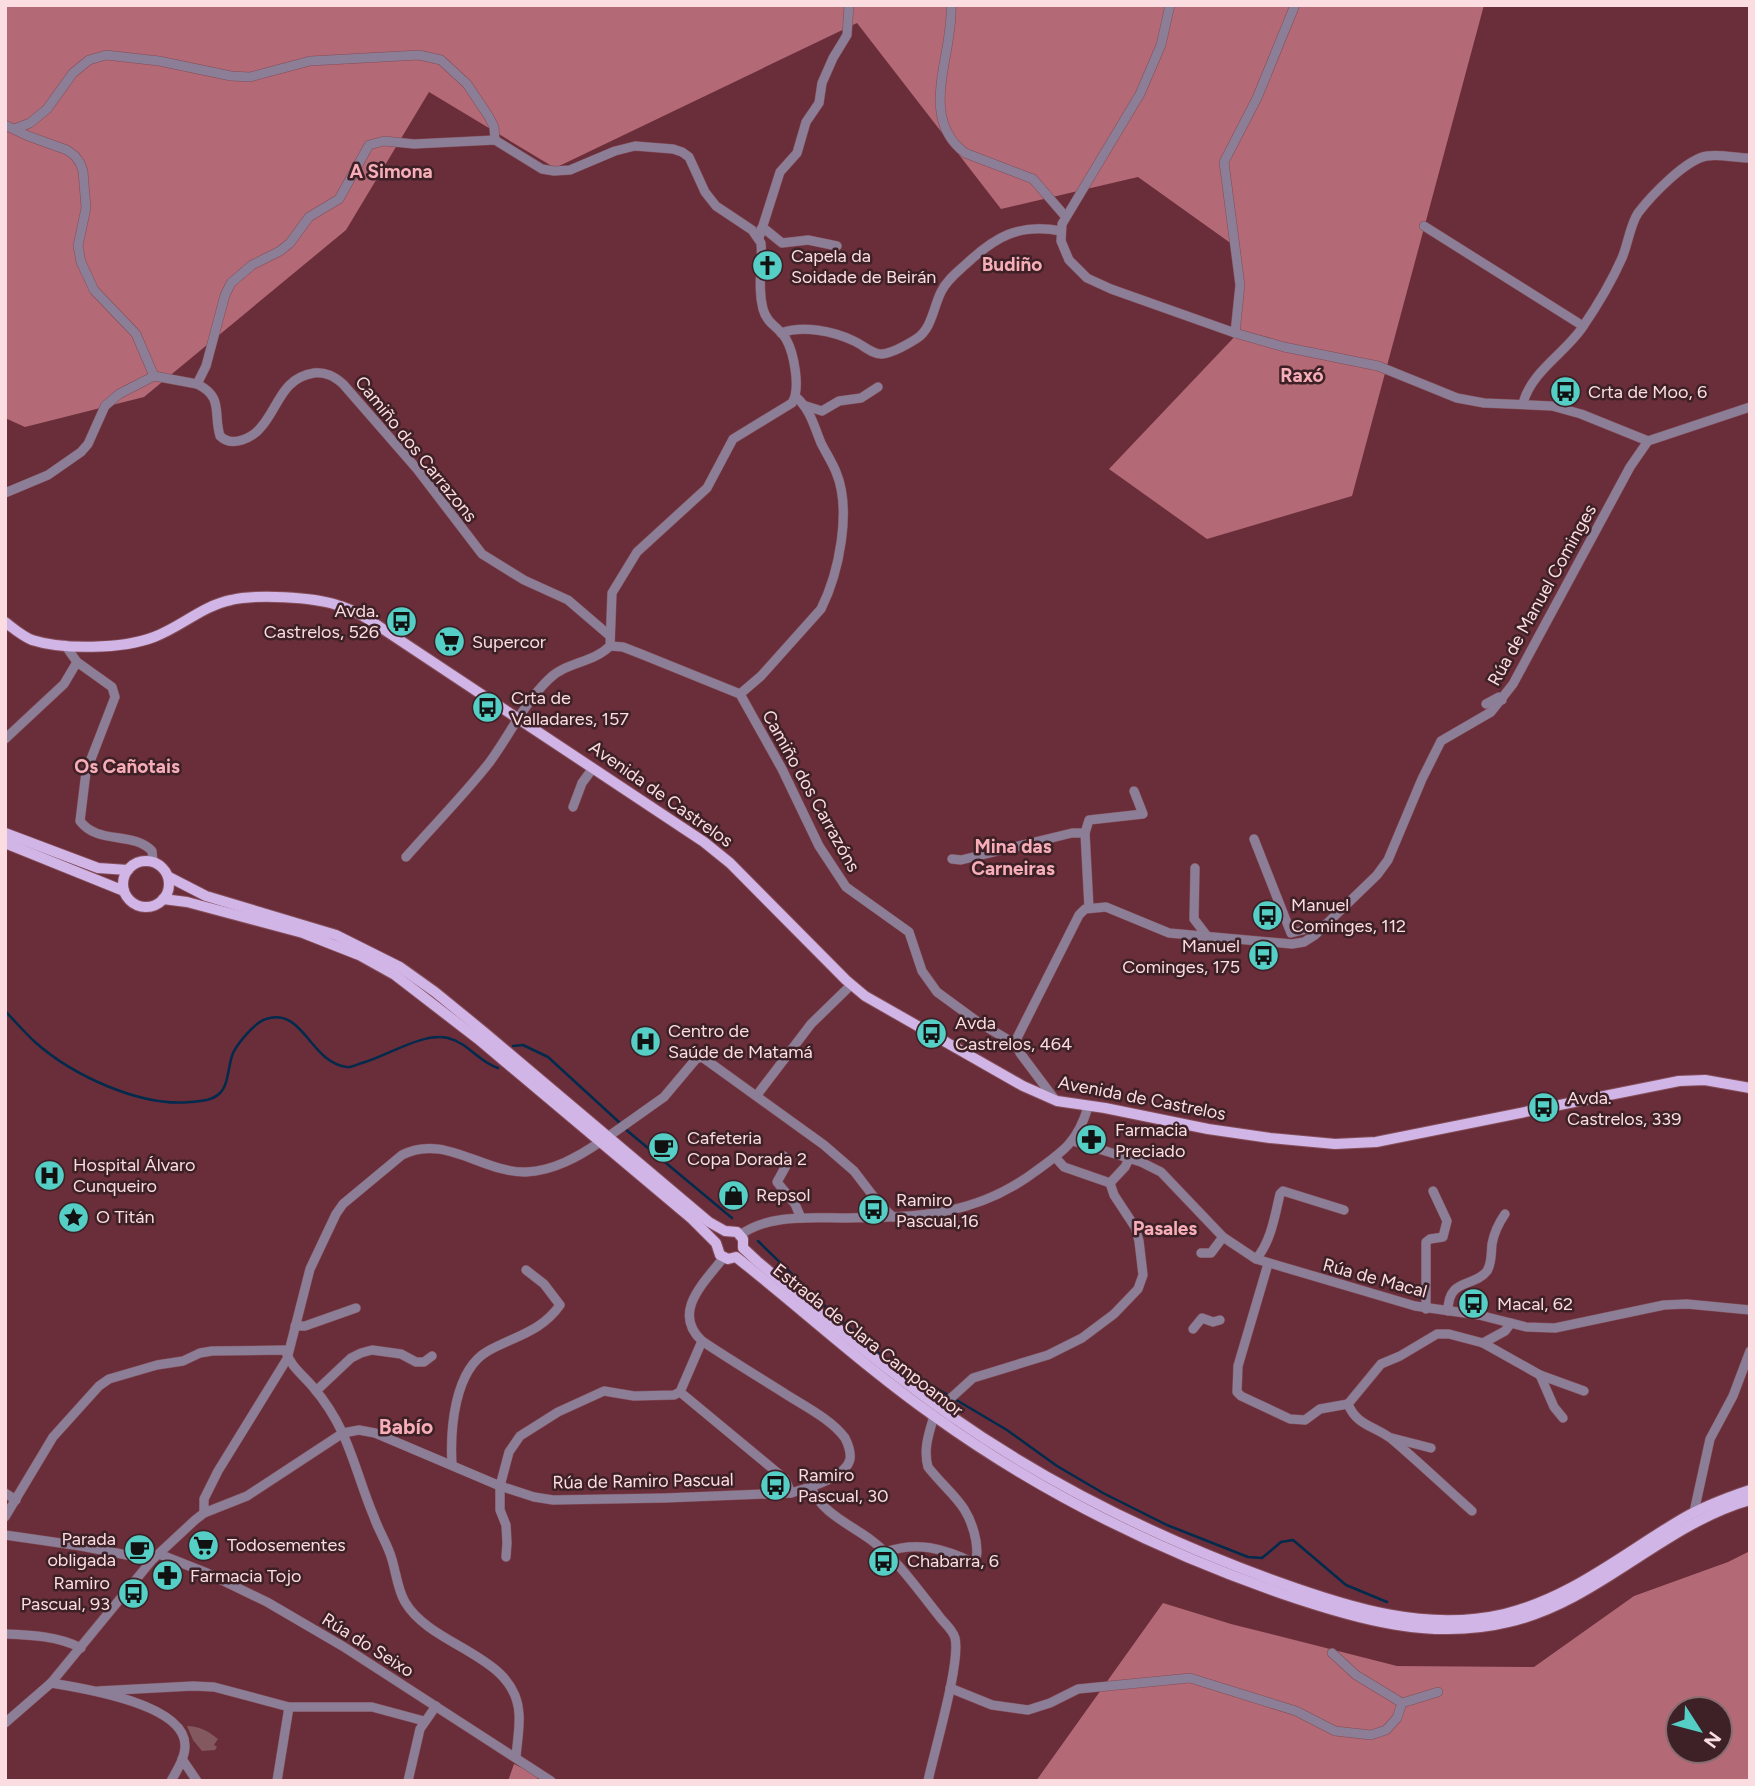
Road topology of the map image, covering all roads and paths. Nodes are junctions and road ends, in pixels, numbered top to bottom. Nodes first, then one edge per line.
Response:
1 (849, 5) edge
2 (951, 5) edge
3 (1170, 5) edge
4 (1295, 5) edge
5 (10, 127) edge
6 (495, 140) junction
7 (1750, 158) edge
8 (1065, 216) junction
9 (1424, 226) dead end
10 (1060, 230) junction
11 (760, 233) junction
12 (837, 246) dead end
13 (1583, 326) junction
14 (781, 333) junction
15 (1236, 333) junction
16 (154, 376) junction
17 (197, 384) junction
18 (878, 387) dead end
19 (796, 397) junction
20 (1522, 403) junction
21 (806, 405) junction
22 (1750, 407) edge
23 (1648, 442) junction
24 (5, 493) edge
25 (5, 622) edge
26 (610, 641) junction
27 (65, 645) junction
28 (77, 662) junction
29 (740, 694) junction
30 (1502, 700) junction
31 (1486, 704) dead end
32 (519, 719) junction
33 (5, 739) edge
34 (593, 768) junction
35 (1134, 790) dead end
36 (573, 807) dead end
37 (5, 833) edge
38 (1085, 833) junction
39 (1254, 839) dead end
40 (5, 843) edge
41 (406, 856) dead end
42 (952, 859) dead end
43 (153, 862) junction
44 (1195, 868) dead end
45 (128, 870) junction
46 (169, 877) junction
47 (124, 891) junction
48 (163, 899) junction
49 (1089, 908) junction
50 (1319, 930) junction
51 (1207, 936) junction
52 (851, 985) junction
53 (1017, 1045) junction
54 (1750, 1088) edge
55 (757, 1095) junction
56 (1056, 1101) junction
57 (1088, 1107) junction
58 (609, 1136) junction
59 (1073, 1141) junction
60 (784, 1156) dead end
61 (1055, 1157) junction
62 (1129, 1159) junction
63 (1110, 1183) junction
64 (1433, 1191) dead end
65 (1345, 1210) dead end
66 (1505, 1214) dead end
67 (893, 1217) junction
68 (802, 1218) junction
69 (725, 1231) junction
70 (740, 1235) junction
71 (1223, 1237) junction
72 (716, 1243) junction
73 (740, 1252) junction
74 (1201, 1253) dead end
75 (724, 1257) junction
76 (1256, 1259) junction
77 (1268, 1264) junction
78 (526, 1270) dead end
79 (356, 1308) dead end
80 (1426, 1309) junction
81 (1750, 1310) edge
82 (1448, 1311) junction
83 (1220, 1320) dead end
84 (1511, 1322) junction
85 (295, 1326) junction
86 (1194, 1329) dead end
87 (702, 1341) junction
88 (1483, 1343) junction
89 (1750, 1351) edge
90 (432, 1356) dead end
91 (287, 1359) junction
92 (1539, 1375) junction
93 (316, 1391) junction
94 (1584, 1391) dead end
95 (680, 1392) junction
96 (1348, 1404) junction
97 (940, 1408) junction
98 (1563, 1419) dead end
99 (342, 1433) junction
100 (1391, 1438) junction
101 (1431, 1448) dead end
102 (452, 1465) junction
103 (500, 1486) junction
104 (811, 1487) junction
105 (1750, 1490) edge
106 (5, 1493) edge
107 (791, 1493) junction
108 (16, 1500) junction
109 (1750, 1500) edge
110 (1472, 1511) dead end
111 (1694, 1512) junction
112 (204, 1513) junction
113 (5, 1517) edge
114 (5, 1535) edge
115 (885, 1552) junction
116 (155, 1557) junction
117 (506, 1557) dead end
118 (5, 1634) edge
119 (81, 1648) junction
120 (1332, 1653) dead end
121 (51, 1683) junction
122 (950, 1688) junction
123 (99, 1691) junction
124 (1438, 1692) dead end
125 (1402, 1703) junction
126 (436, 1706) junction
127 (289, 1707) junction
128 (424, 1721) junction
129 (5, 1723) edge
130 (516, 1756) junction
131 (182, 1759) junction
132 (171, 1781) edge
133 (197, 1781) edge
134 (277, 1781) edge
135 (408, 1781) edge
136 (551, 1781) edge
137 (928, 1781) edge

1 - 11 street
2 - 8 street
3 - 8 street
4 - 15 street
5 - 6 street
5 - 16 street
6 - 11 street
6 - 17 street
7 - 13 street
8 - 10 street
9 - 13 street
10 - 14 street
10 - 15 street
11 - 12 street
11 - 14 street
13 - 20 street
14 - 19 street
15 - 20 street
16 - 17 street
16 - 24 street
17 - 26 street, Camiño dos Carrazons
18 - 21 street
19 - 21 street
19 - 26 street
20 - 23 street
21 - 29 street
22 - 23 street
23 - 30 street, Rúa de Manuel Cominges
25 - 27 main road, Avenida de Castrelos
26 - 29 street
26 - 32 street
27 - 28 street
27 - 32 main road, Avenida de Castrelos
28 - 33 street
28 - 43 street
29 - 53 street, Camiño dos Carrazóns
30 - 31 street
30 - 50 street, Rúa de Manuel Cominges
32 - 34 main road, Avenida de Castrelos
32 - 41 street
34 - 36 street
34 - 52 main road, Avenida de Castrelos
35 - 38 street
37 - 45 main road
38 - 42 street
38 - 49 street
39 - 50 street
40 - 47 main road
43 - 45 main road
43 - 46 main road
44 - 51 street
45 - 47 main road
46 - 48 main road
46 - 58 main road
47 - 48 main road
48 - 58 main road
49 - 51 street, Rúa de Manuel Cominges
49 - 53 street
50 - 51 street, Rúa de Manuel Cominges
52 - 55 street
52 - 56 main road, Avenida de Castrelos
53 - 56 street
54 - 57 main road, Avenida de Castrelos
55 - 58 street
55 - 67 street
56 - 57 main road, Avenida de Castrelos
57 - 59 street
58 - 69 main road
58 - 72 main road
58 - 85 street
59 - 61 street
59 - 62 street, Rúa de Macal
60 - 68 street
61 - 63 street
61 - 67 street
62 - 63 street
62 - 71 street, Rúa de Macal
63 - 97 street
64 - 80 street
65 - 76 street
66 - 82 street
67 - 68 street
68 - 70 street
69 - 70 main road
69 - 72 main road
70 - 73 main road
71 - 74 street
71 - 76 street, Rúa de Macal
72 - 75 main road
73 - 75 main road
73 - 97 main road, Estrada de Clara Campoamor
75 - 87 street
76 - 77 street, Rúa de Macal
77 - 80 street, Rúa de Macal
77 - 96 street
78 - 102 street
79 - 85 street
80 - 82 street, Rúa de Macal
81 - 84 street, Rúa de Macal
82 - 84 street, Rúa de Macal
83 - 86 street
84 - 88 street
85 - 91 street
87 - 95 street
87 - 104 street, Rúa de Ramiro Pascual
88 - 92 street
88 - 96 street
89 - 111 street
90 - 93 street
91 - 93 street
91 - 108 street
91 - 112 street
92 - 94 street
92 - 98 street
93 - 99 street
95 - 103 street
95 - 107 street
96 - 100 street
97 - 109 main road, Estrada de Clara Campoamor
97 - 111 main road, Estrada de Clara Campoamor
97 - 115 street
99 - 102 street, Rúa de Ramiro Pascual
99 - 112 street
99 - 130 street
100 - 101 street
100 - 110 street
102 - 103 street, Rúa de Ramiro Pascual
103 - 107 street, Rúa de Ramiro Pascual
103 - 117 street
104 - 107 street, Rúa de Ramiro Pascual
104 - 115 street
105 - 111 main road, Estrada de Clara Campoamor
106 - 108 street
108 - 113 street
112 - 116 street
114 - 116 street, Rúa do Seixo
115 - 122 street
116 - 119 street
116 - 126 street, Rúa do Seixo
118 - 119 street
119 - 121 street
120 - 125 street
121 - 123 street
121 - 129 street
122 - 125 street
122 - 137 street
123 - 127 street
123 - 131 street
124 - 125 street
126 - 128 street
126 - 130 street, Rúa do Seixo
127 - 128 street
127 - 134 street
128 - 135 street
130 - 136 street, Rúa do Seixo
131 - 132 street
131 - 133 street

